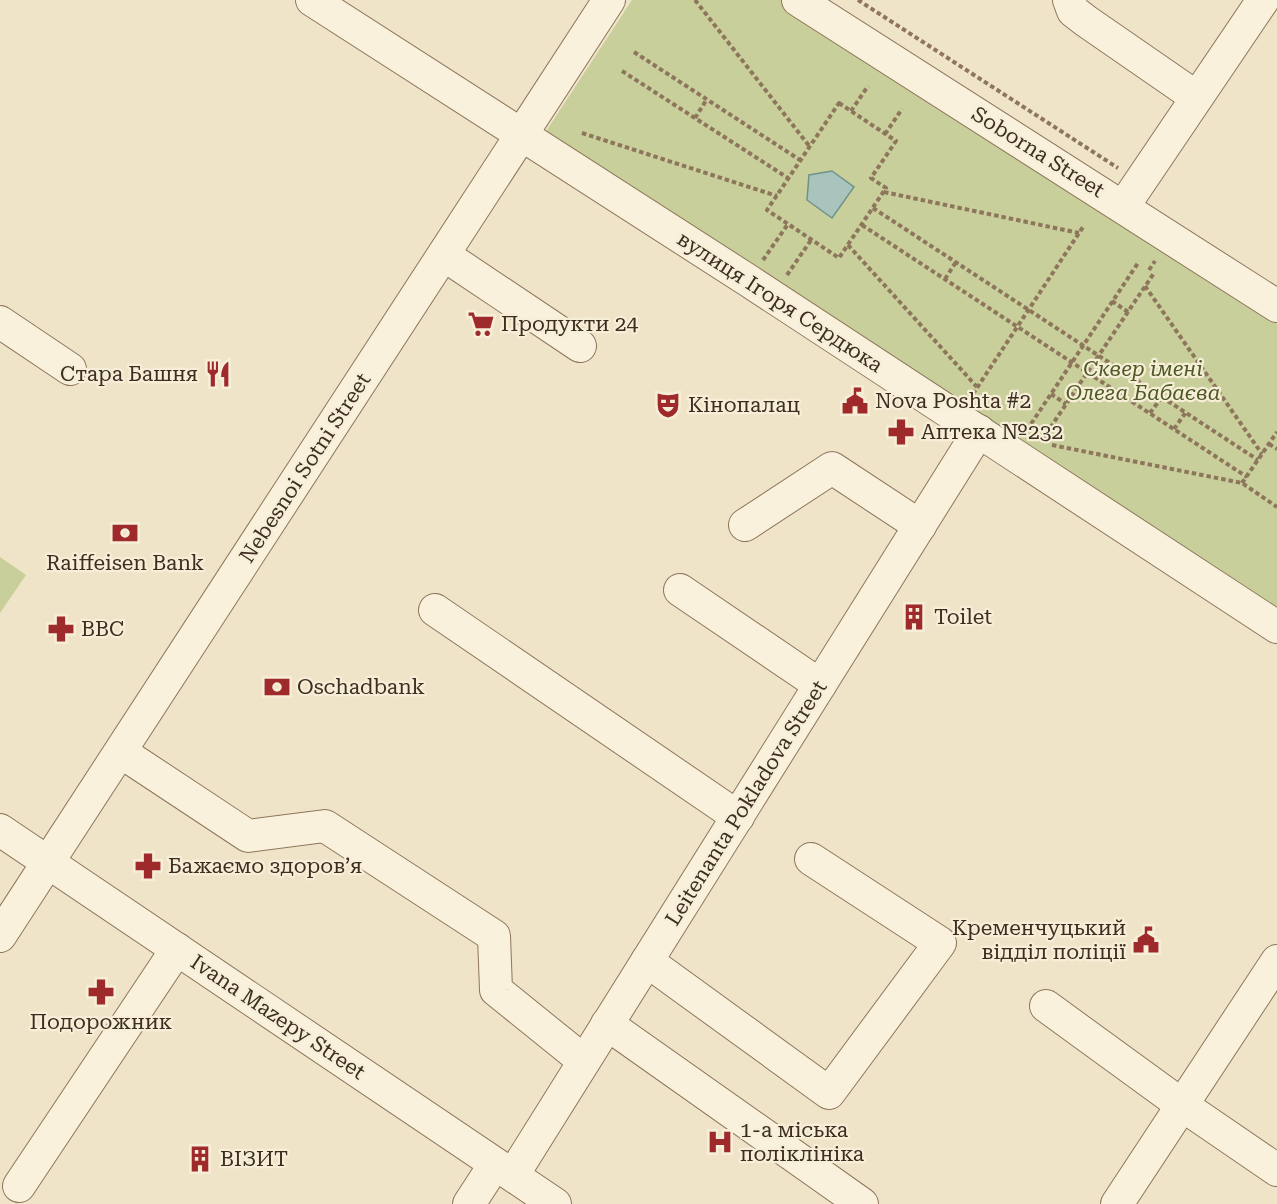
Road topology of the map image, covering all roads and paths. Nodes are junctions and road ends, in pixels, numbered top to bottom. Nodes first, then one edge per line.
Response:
1 (609, 0) edge
2 (695, 0) edge
3 (798, 0) edge
4 (858, 0) edge
5 (1069, 0) edge
6 (1263, 0) edge
7 (323, 3) edge
8 (634, 52) dead end
9 (622, 71) dead end
10 (868, 86) dead end
11 (1196, 97) junction
12 (707, 99) junction
13 (902, 109) dead end
14 (851, 111) junction
15 (695, 118) junction
16 (582, 133) dead end
17 (885, 134) junction
18 (522, 135) junction
19 (810, 147) junction
20 (800, 160) junction
21 (788, 178) junction
22 (884, 192) junction
23 (1131, 195) junction
24 (777, 196) junction
25 (873, 208) junction
26 (788, 224) junction
27 (861, 225) junction
28 (1083, 227) dead end
29 (1078, 233) junction
30 (811, 240) junction
31 (848, 245) junction
32 (444, 255) junction
33 (956, 262) junction
34 (761, 263) dead end
35 (1138, 263) dead end
36 (1154, 273) dead end
37 (785, 278) dead end
38 (945, 279) junction
39 (1145, 286) junction
40 (1112, 301) junction
41 (1277, 306) edge
42 (1029, 309) junction
43 (1128, 312) junction
44 (0, 322) edge
45 (1017, 326) junction
46 (580, 345) dead end
47 (1083, 345) junction
48 (1099, 355) junction
49 (1072, 362) junction
50 (70, 369) dead end
51 (1087, 372) junction
52 (977, 387) junction
53 (1051, 394) junction
54 (1162, 396) junction
55 (969, 400) dead end
56 (1066, 404) junction
57 (1186, 412) junction
58 (1150, 413) junction
59 (1174, 429) junction
60 (979, 431) junction
61 (1277, 432) edge
62 (1023, 435) dead end
63 (1269, 444) junction
64 (1277, 449) edge
65 (1262, 454) junction
66 (1258, 460) junction
67 (1247, 477) junction
68 (1242, 483) junction
69 (1277, 507) edge
70 (745, 525) dead end
71 (920, 526) junction
72 (680, 590) dead end
73 (435, 610) dead end
74 (1277, 627) edge
75 (820, 685) junction
76 (122, 752) junction
77 (738, 817) junction
78 (0, 830) edge
79 (811, 859) dead end
80 (49, 863) junction
81 (0, 936) edge
82 (177, 950) junction
83 (647, 961) junction
84 (1277, 961) edge
85 (1046, 1006) dead end
86 (607, 1024) junction
87 (584, 1061) junction
88 (1182, 1105) junction
89 (504, 1170) junction
90 (1277, 1170) edge
91 (19, 1186) dead end
92 (469, 1204) edge
93 (555, 1204) edge
94 (862, 1204) edge
95 (1117, 1204) edge

1 - 18 street, Nebesnoi Sotni Street
2 - 19 path
3 - 23 street, Soborna Street
4 - 23 path
5 - 11 street
6 - 11 street
7 - 18 street, вулиця Ігоря Сердюка
8 - 12 path
9 - 15 path
10 - 14 path
11 - 23 street
12 - 15 path
12 - 20 path
13 - 17 path
14 - 17 path
14 - 19 path
15 - 21 path
16 - 24 path
17 - 22 path
18 - 32 street, Nebesnoi Sotni Street
18 - 60 street, вулиця Ігоря Сердюка
19 - 20 path
20 - 21 path
21 - 24 path
22 - 25 path
22 - 29 path
23 - 41 street, Soborna Street
24 - 26 path
25 - 27 path
25 - 33 path
26 - 30 path
26 - 34 path
27 - 31 path
27 - 38 path
28 - 29 path
29 - 42 path
30 - 31 path
30 - 37 path
31 - 52 path
32 - 46 street
32 - 76 street, Nebesnoi Sotni Street
33 - 38 path
33 - 42 path
35 - 40 path
36 - 39 path
38 - 45 path
39 - 43 path
39 - 65 path
40 - 43 path
40 - 47 path
42 - 45 path
42 - 47 path
43 - 48 path
44 - 50 street
45 - 49 path
45 - 52 path
47 - 48 path
47 - 49 path
48 - 51 path
48 - 54 path
49 - 51 path
49 - 53 path
51 - 56 path
51 - 58 path
52 - 55 path
53 - 56 path
53 - 62 path
54 - 57 path
54 - 58 path
56 - 68 path
57 - 59 path
57 - 66 path
58 - 59 path
59 - 67 path
60 - 71 street, Leitenanta Pokladova Street
60 - 74 street, вулиця Ігоря Сердюка
61 - 63 path
63 - 64 path
63 - 65 path
65 - 66 path
66 - 67 path
67 - 68 path
68 - 69 path
70 - 71 street
71 - 75 street, Leitenanta Pokladova Street
72 - 75 street
73 - 77 street
75 - 77 street, Leitenanta Pokladova Street
76 - 80 street, Nebesnoi Sotni Street
76 - 87 street
77 - 83 street, Leitenanta Pokladova Street
78 - 80 street, Ivana Mazepy Street
79 - 83 street
80 - 81 street, Nebesnoi Sotni Street
80 - 82 street, Ivana Mazepy Street
82 - 89 street, Ivana Mazepy Street
82 - 91 street
83 - 86 street, Leitenanta Pokladova Street
84 - 88 street
85 - 88 street
86 - 87 street, Leitenanta Pokladova Street
86 - 94 street
87 - 89 street, Leitenanta Pokladova Street
88 - 90 street
88 - 95 street
89 - 92 street, Leitenanta Pokladova Street
89 - 93 street, Ivana Mazepy Street

